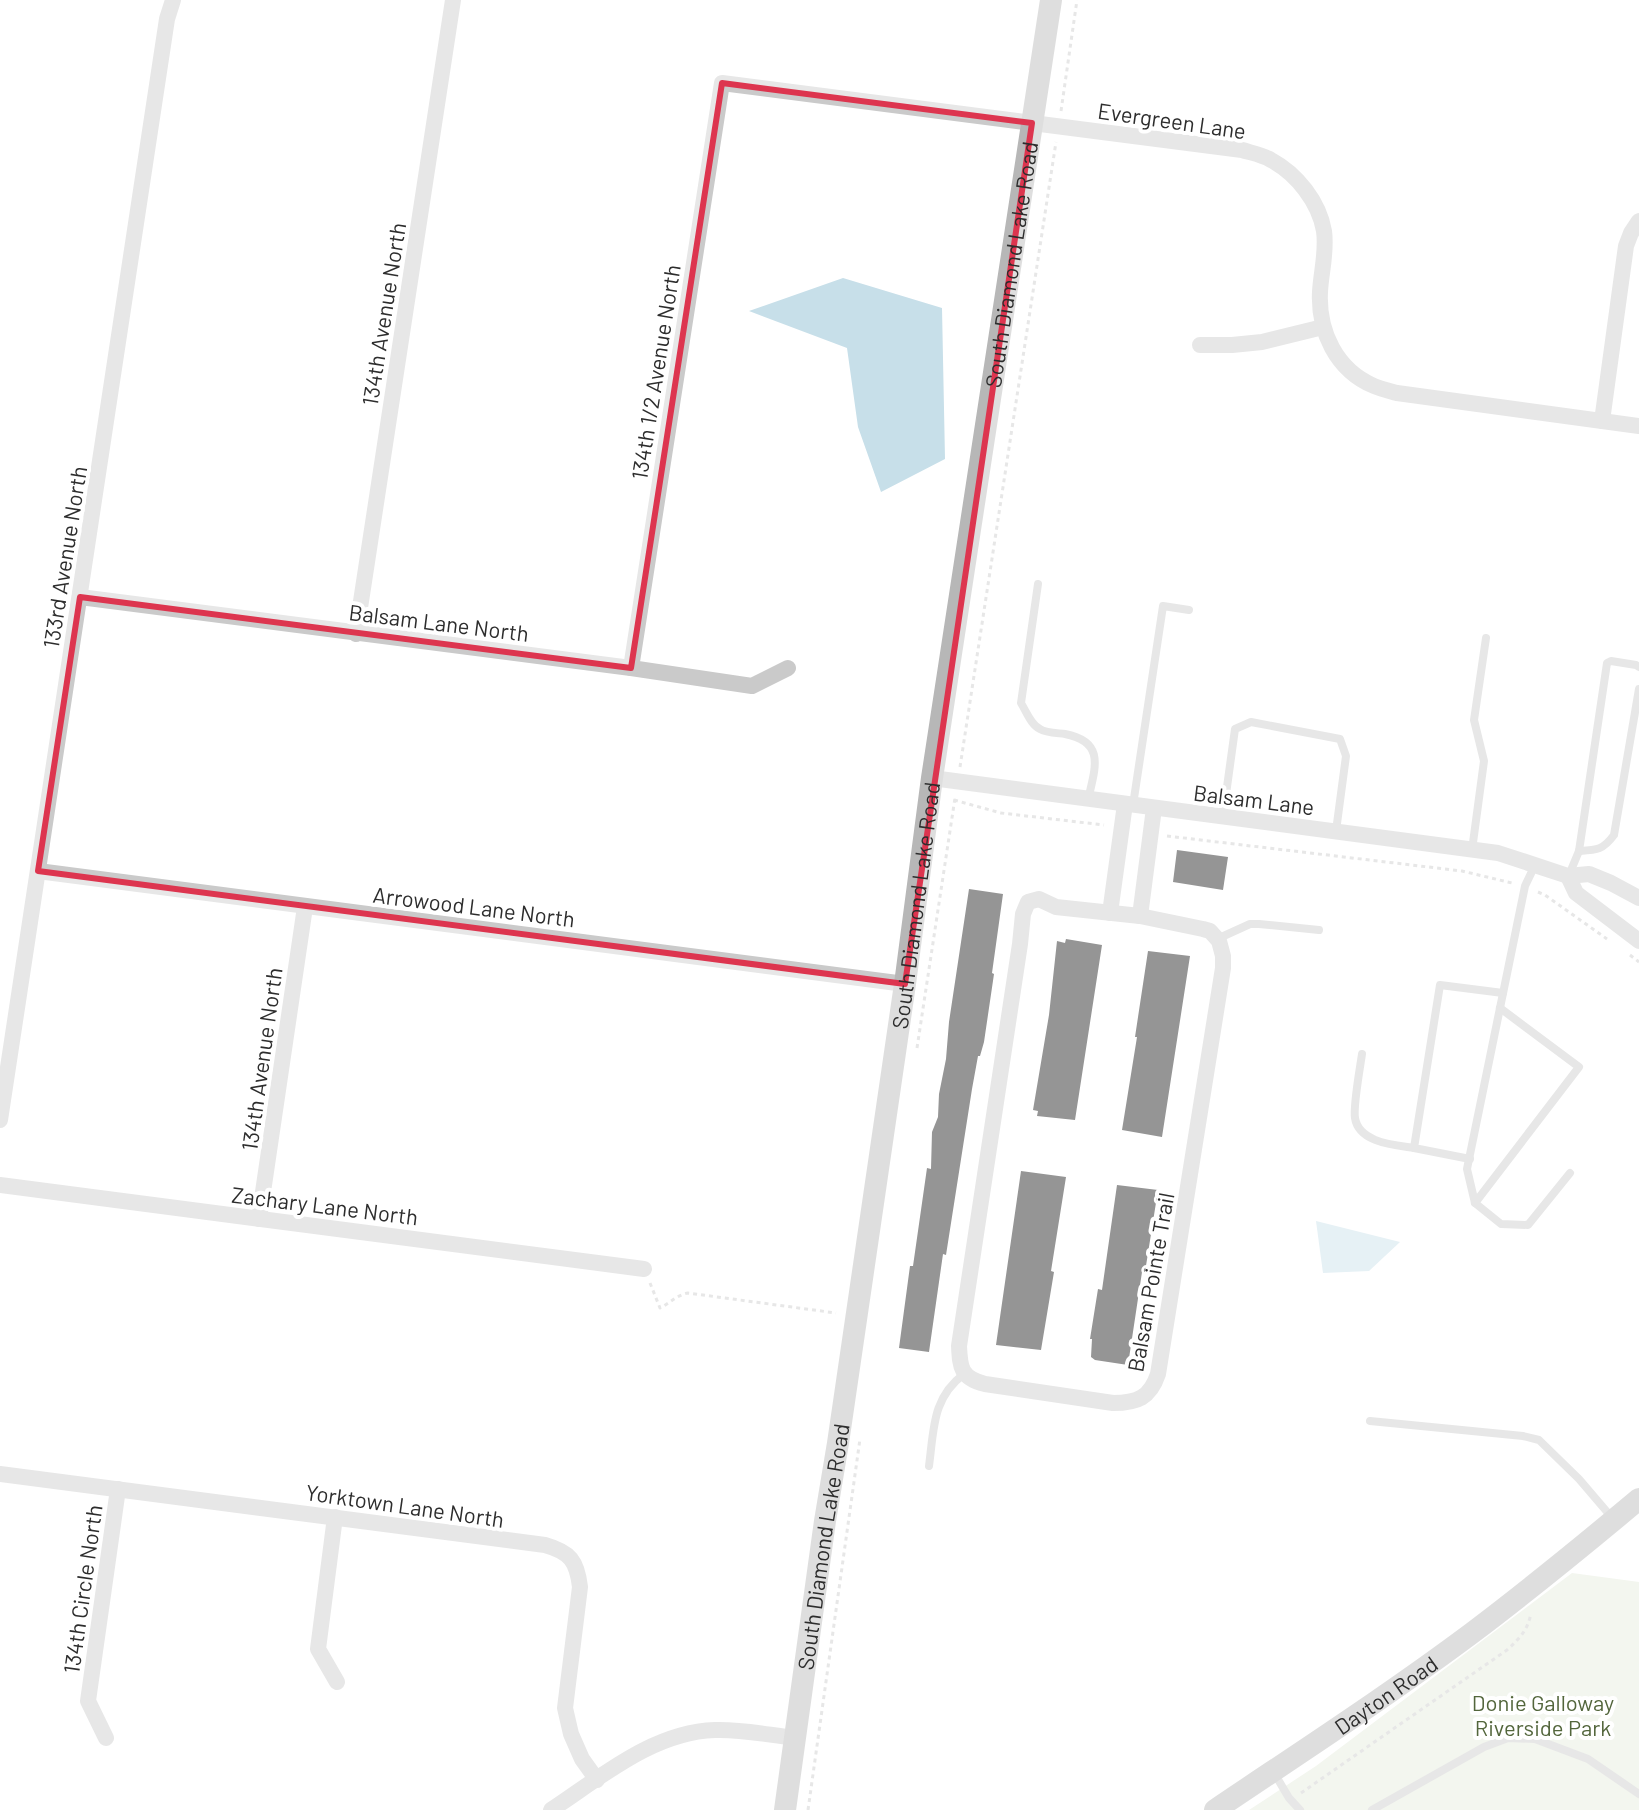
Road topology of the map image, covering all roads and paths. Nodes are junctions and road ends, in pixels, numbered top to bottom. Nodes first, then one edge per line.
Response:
1 (173, 0) edge
2 (453, 0) edge
3 (1051, 0) edge
4 (1077, 0) edge
5 (722, 83) joint
6 (1032, 123) junction
7 (1059, 126) junction
8 (1639, 221) edge
9 (1323, 327) junction
10 (1200, 345) dead end
11 (1602, 421) junction
12 (1639, 426) edge
13 (1038, 584) dead end
14 (80, 597) junction
15 (1189, 610) dead end
16 (356, 634) junction
17 (1486, 638) dead end
18 (1639, 667) edge
19 (631, 668) junction
20 (788, 668) dead end
21 (1639, 689) edge
22 (932, 778) junction
23 (957, 782) junction
24 (954, 800) junction
25 (1088, 800) junction
26 (1129, 805) junction
27 (1154, 808) junction
28 (1223, 818) junction
29 (1122, 827) junction
30 (1336, 832) junction
31 (1151, 834) junction
32 (1472, 850) junction
33 (1579, 851) junction
34 (1535, 864) junction
35 (38, 871) junction
36 (1568, 876) junction
37 (1525, 886) junction
38 (1639, 898) edge
39 (305, 907) junction
40 (1110, 913) junction
41 (1140, 916) junction
42 (1319, 930) dead end
43 (1217, 939) junction
44 (1639, 941) edge
45 (1615, 945) dead end
46 (1627, 954) dead end
47 (1639, 962) edge
48 (905, 984) junction
49 (1503, 993) junction
50 (1500, 1008) junction
51 (1362, 1054) dead end
52 (915, 1058) dead end
53 (0, 1120) edge
54 (1414, 1148) junction
55 (1470, 1159) junction
56 (1570, 1173) dead end
57 (0, 1185) edge
58 (1475, 1203) junction
59 (259, 1219) junction
60 (644, 1269) joint
61 (856, 1316) junction
62 (964, 1374) junction
63 (1370, 1421) dead end
64 (861, 1434) dead end
65 (929, 1466) dead end
66 (0, 1474) edge
67 (118, 1489) junction
68 (1639, 1499) edge
69 (335, 1517) junction
70 (1614, 1520) junction
71 (1542, 1578) junction
72 (337, 1682) dead end
73 (106, 1738) dead end
74 (795, 1738) junction
75 (1273, 1771) junction
76 (597, 1780) junction
77 (1639, 1794) edge
78 (1291, 1800) junction
79 (551, 1810) edge
80 (785, 1810) edge
81 (808, 1810) edge
82 (1215, 1810) edge
83 (1300, 1810) edge
84 (1372, 1810) edge

1 - 14 street, 133rd Avenue North
2 - 16 street, 134th Avenue North
3 - 6 street, South Diamond Lake Road
4 - 7 path
5 - 6 street, Evergreen Lane
5 - 19 street, 134th 1/2 Avenue North
6 - 7 street, Evergreen Lane
6 - 22 street, South Diamond Lake Road
7 - 9 street, Evergreen Lane
7 - 23 path
8 - 11 street
9 - 10 street
9 - 11 street, Evergreen Lane
11 - 12 street, Evergreen Lane
13 - 25 lane
14 - 16 street, Balsam Lane North
14 - 35 street, 133rd Avenue North
15 - 26 lane
16 - 19 street, Balsam Lane North
17 - 32 lane
18 - 33 lane
19 - 20 street, Balsam Lane North
21 - 33 lane
22 - 23 street, Balsam Lane
22 - 48 street, South Diamond Lake Road
23 - 24 path
23 - 25 street, Balsam Lane
24 - 29 path
24 - 52 path
25 - 26 street, Balsam Lane
26 - 27 street, Balsam Lane
26 - 29 street
27 - 28 street, Balsam Lane
27 - 31 street
28 - 30 street, Balsam Lane
28 - 30 lane
29 - 40 street
30 - 32 street, Balsam Lane
31 - 37 path
31 - 41 street
32 - 34 street, Balsam Lane
33 - 36 lane
34 - 36 street, Balsam Lane
34 - 37 lane
35 - 39 street, Arrowood Lane North
35 - 53 street, 133rd Avenue North
36 - 38 street, Balsam Lane
36 - 44 street
37 - 45 path
37 - 49 lane
39 - 48 street, Arrowood Lane North
39 - 59 street, 134th Avenue North
40 - 41 street
40 - 62 street
41 - 43 street
42 - 43 lane
43 - 62 street, Balsam Pointe Trail
46 - 47 path
48 - 61 street, South Diamond Lake Road
49 - 50 lane
49 - 54 lane
50 - 55 lane
50 - 58 lane
51 - 54 lane
54 - 55 lane
55 - 58 lane
56 - 58 lane
57 - 59 street, Zachary Lane North
59 - 60 street, Zachary Lane North
60 - 61 path
61 - 74 street, South Diamond Lake Road
62 - 65 lane
63 - 70 lane
64 - 81 path
66 - 67 street, Yorktown Lane North
67 - 69 street, Yorktown Lane North
67 - 73 street, 134th Circle North
68 - 70 street, Dayton Road
69 - 72 street
69 - 76 street, Yorktown Lane North
70 - 71 street, Dayton Road
71 - 75 street, Dayton Road
71 - 78 path
74 - 76 street
74 - 80 street, South Diamond Lake Road
75 - 78 lane
75 - 82 street, Dayton Road
76 - 79 street
77 - 84 lane
78 - 83 lane

